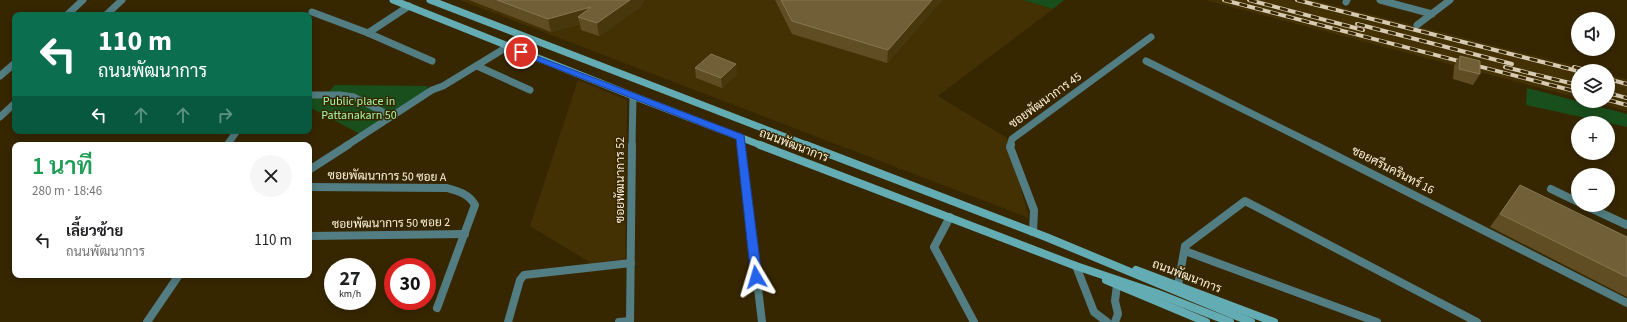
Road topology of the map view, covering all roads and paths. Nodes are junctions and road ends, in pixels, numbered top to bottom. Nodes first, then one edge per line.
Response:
1 (83, 0) edge
2 (122, 0) edge
3 (393, 0) edge
4 (430, 0) edge
5 (1380, 0) edge
6 (1450, 0) edge
7 (1390, 2) edge
8 (1441, 2) edge
9 (409, 6) junction
10 (70, 12) edge
11 (109, 12) edge
12 (312, 12) dead end
13 (1432, 14) junction
14 (1417, 25) dead end
15 (368, 33) junction
16 (1151, 37) dead end
17 (504, 45) junction
18 (1146, 60) dead end
19 (432, 61) dead end
20 (12, 66) edge
21 (477, 66) junction
22 (0, 76) edge
23 (432, 90) junction
24 (530, 90) dead end
25 (312, 95) edge
26 (633, 96) junction
27 (12, 106) edge
28 (391, 116) junction
29 (0, 117) edge
30 (740, 137) junction
31 (312, 168) edge
32 (312, 187) edge
33 (1551, 189) dead end
34 (1571, 199) edge
35 (1599, 212) edge
36 (950, 217) junction
37 (1627, 225) edge
38 (1033, 232) junction
39 (465, 234) junction
40 (312, 236) edge
41 (1185, 251) junction
42 (1091, 255) junction
43 (631, 263) junction
44 (1076, 266) junction
45 (177, 278) edge
46 (1117, 285) junction
47 (1178, 285) junction
48 (1627, 303) edge
49 (437, 308) dead end
50 (147, 322) edge
51 (508, 322) edge
52 (619, 322) edge
53 (630, 322) edge
54 (762, 322) edge
55 (974, 322) edge
56 (1107, 322) edge
57 (1115, 322) edge
58 (1206, 322) edge
59 (1230, 322) edge
60 (1251, 322) edge
61 (1274, 322) edge
62 (1378, 322) edge
63 (1477, 322) edge

1 - 10 street
2 - 11 street
3 - 9 main road, ถนนพัฒนาการ
4 - 38 main road, ถนนพัฒนาการ
5 - 7 street
6 - 8 street
7 - 13 street
8 - 13 street
9 - 15 street
9 - 17 main road, ถนนพัฒนาการ
12 - 15 street
13 - 14 street
15 - 19 street
16 - 38 street, ซอยพัฒนาการ 45
17 - 21 street
17 - 23 street
17 - 26 main road, ถนนพัฒนาการ
18 - 48 street, ซอยศรีนครินทร์ 16
20 - 22 street
21 - 23 street
21 - 24 street
23 - 28 street
25 - 28 street
26 - 30 main road, ถนนพัฒนาการ
26 - 43 street, ซอยพัฒนาการ 52
27 - 29 street
28 - 31 street
30 - 36 main road, ถนนพัฒนาการ
30 - 54 street
32 - 39 street, ซอยพัฒนาการ 50 ซอย A
33 - 34 street
35 - 37 street
36 - 44 main road, ถนนพัฒนาการ
36 - 55 street
38 - 42 main road, ถนนพัฒนาการ
39 - 40 street, ซอยพัฒนาการ 50 ซอย 2
39 - 49 street, ซอยพัฒนาการ 50 ซอย 2
41 - 47 street
41 - 62 street
41 - 63 street
42 - 47 main road, ถนนพัฒนาการ
42 - 60 main road, ถนนพัฒนาการ
43 - 51 street
43 - 53 street, ซอยพัฒนาการ 52
44 - 46 main road, ถนนพัฒนาการ
44 - 56 street
44 - 59 main road, ถนนพัฒนาการ
45 - 50 street
46 - 57 street
46 - 58 main road, ถนนพัฒนาการ
47 - 61 main road, ถนนพัฒนาการ
52 - 53 street

